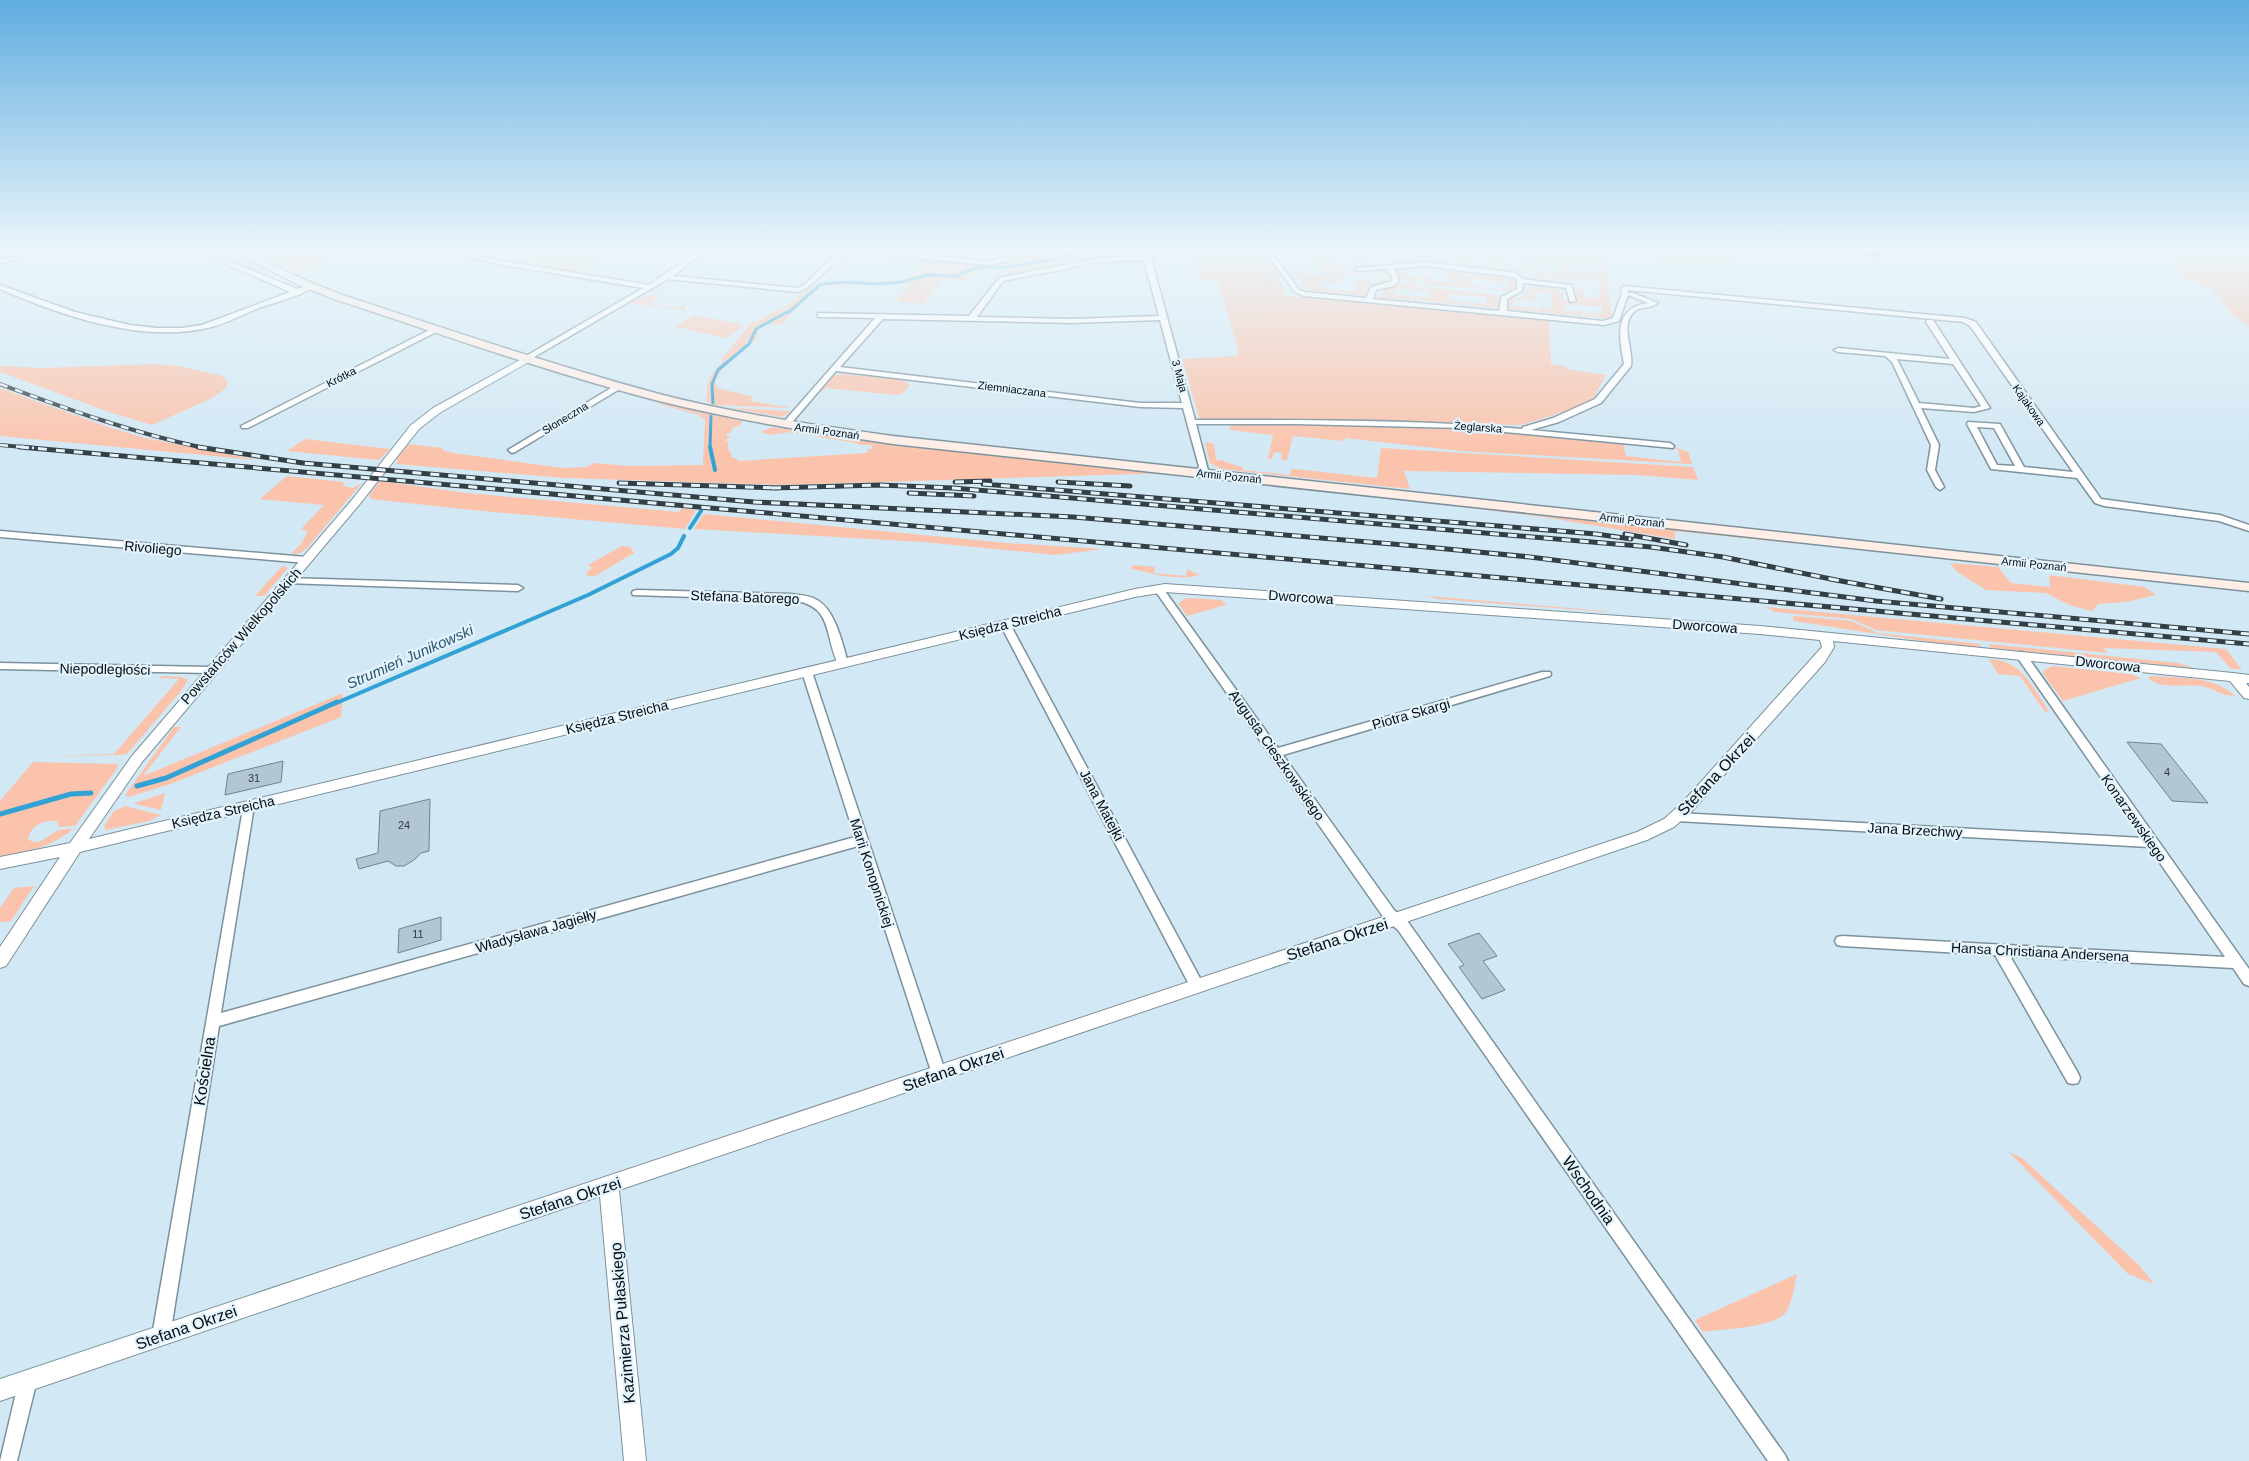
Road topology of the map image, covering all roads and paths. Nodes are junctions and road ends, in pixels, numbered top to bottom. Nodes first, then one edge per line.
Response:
1 (94, 318) edge
2 (227, 318) edge
3 (406, 318) edge
4 (597, 318) edge
5 (879, 318) edge
6 (978, 318) edge
7 (1158, 318) edge
8 (1164, 318) edge
9 (1556, 318) edge
10 (1616, 318) edge
11 (1628, 318) edge
12 (1939, 318) edge
13 (1930, 322) dead end
14 (438, 329) junction
15 (1838, 350) dead end
16 (1892, 356) junction
17 (529, 358) junction
18 (1957, 362) junction
19 (835, 369) junction
20 (619, 387) junction
21 (1917, 405) junction
22 (1188, 406) junction
23 (1192, 422) junction
24 (785, 425) junction
25 (245, 426) dead end
26 (1521, 431) junction
27 (1670, 446) dead end
28 (512, 450) dead end
29 (2022, 470) junction
30 (1205, 474) junction
31 (2078, 475) junction
32 (1940, 487) dead end
33 (2249, 528) edge
34 (0, 534) edge
35 (306, 560) junction
36 (288, 581) junction
37 (2249, 587) edge
38 (518, 588) dead end
39 (1159, 589) junction
40 (636, 593) dead end
41 (1006, 624) junction
42 (1826, 636) junction
43 (2021, 655) junction
44 (843, 663) junction
45 (0, 666) edge
46 (210, 670) junction
47 (807, 672) junction
48 (1546, 674) dead end
49 (2233, 677) junction
50 (2249, 679) edge
51 (2249, 695) edge
52 (1276, 753) junction
53 (248, 806) junction
54 (1677, 817) junction
55 (861, 840) junction
56 (2152, 843) junction
57 (74, 847) junction
58 (0, 863) edge
59 (1397, 920) junction
60 (1842, 941) dead end
61 (6, 942) edge
62 (2000, 951) junction
63 (0, 961) edge
64 (2237, 963) junction
65 (2249, 979) edge
66 (1197, 986) junction
67 (212, 1022) junction
68 (939, 1074) junction
69 (2073, 1078) dead end
70 (609, 1185) junction
71 (161, 1336) junction
72 (28, 1380) junction
73 (0, 1390) edge
74 (8, 1461) edge
75 (635, 1461) edge
76 (1779, 1461) edge

1 - 2 street
3 - 14 main road, Armii Poznań
4 - 17 street
5 - 19 street
6 - 7 street
8 - 22 street, 3 Maja
9 - 10 street
11 - 26 street, Żeglarska
12 - 31 street, Kajakowa
13 - 18 street
14 - 17 main road, Armii Poznań
14 - 25 street, Krótka
15 - 16 street
16 - 18 street
16 - 21 street
17 - 20 main road, Armii Poznań
17 - 35 street, Powstańców Wielkopolskich
18 - 21 street
19 - 22 street, Ziemniaczana
19 - 24 street
20 - 24 main road, Armii Poznań
20 - 28 street, Słoneczna
21 - 32 street
22 - 23 street, 3 Maja
23 - 26 street, Żeglarska
23 - 30 street, 3 Maja
24 - 30 main road, Armii Poznań
26 - 27 street
29 - 29 street
29 - 31 street
30 - 37 main road, Armii Poznań
31 - 33 street, Kajakowa
34 - 35 street, Rivoliego
35 - 36 street, Powstańców Wielkopolskich
36 - 38 street
36 - 46 street, Powstańców Wielkopolskich
39 - 41 street, Księdza Streicha
39 - 42 street, Dworcowa
39 - 52 street, Augusta Cieszkowskiego
40 - 44 street, Stefana Batorego
41 - 44 street, Księdza Streicha
41 - 66 street, Jana Matejki
42 - 43 street, Dworcowa
42 - 54 street, Stefana Okrzei
43 - 49 street, Dworcowa
43 - 56 street, Konarzewskiego
44 - 47 street, Księdza Streicha
45 - 46 street, Niepodległości
46 - 57 street, Powstańców Wielkopolskich
47 - 53 street, Księdza Streicha
47 - 55 street, Marii Konopnickiej
48 - 52 street, Piotra Skargi
49 - 50 street, Dworcowa
49 - 51 street
52 - 59 street, Augusta Cieszkowskiego
53 - 57 street, Księdza Streicha
53 - 67 street, Kościelna
54 - 56 street, Jana Brzechwy
54 - 59 street, Stefana Okrzei
55 - 67 street, Władysława Jagiełły
55 - 68 street, Marii Konopnickiej
56 - 64 street, Konarzewskiego
57 - 58 street, Księdza Streicha
57 - 61 street, Powstańców Wielkopolskich
59 - 66 street, Stefana Okrzei
59 - 76 street, Wschodnia
60 - 62 street, Hansa Christiana Andersena
61 - 63 street, Powstańców Wielkopolskich
62 - 64 street, Hansa Christiana Andersena
62 - 69 street
64 - 65 street, Konarzewskiego
66 - 68 street, Stefana Okrzei
67 - 71 street, Kościelna
68 - 70 street, Stefana Okrzei
70 - 71 street, Stefana Okrzei
70 - 75 street, Kazimierza Pułaskiego
71 - 72 street, Stefana Okrzei
72 - 73 street, Stefana Okrzei
72 - 74 street

